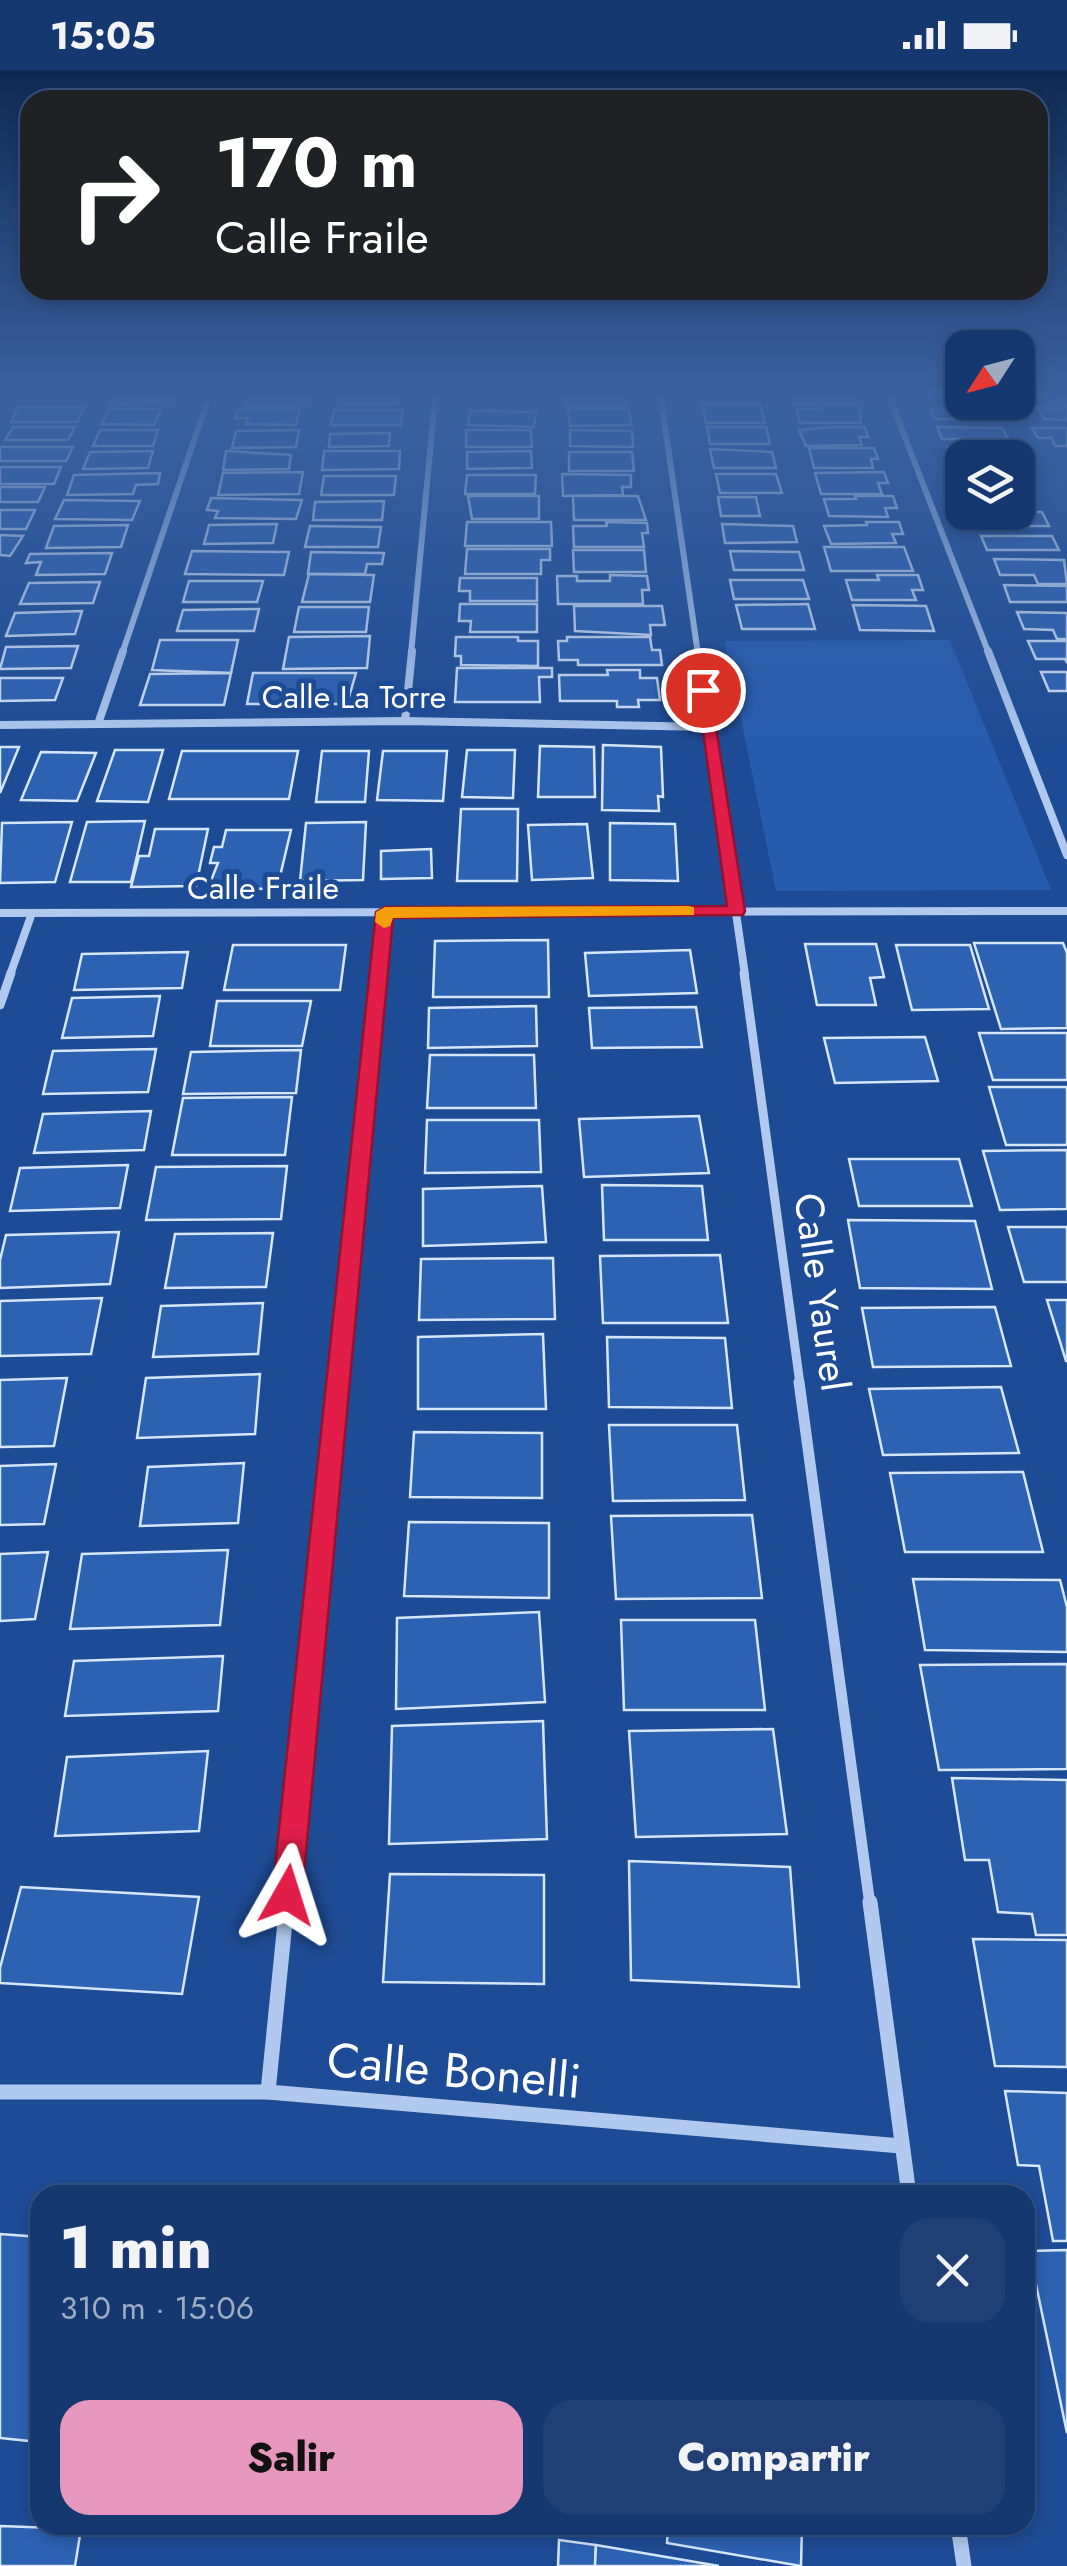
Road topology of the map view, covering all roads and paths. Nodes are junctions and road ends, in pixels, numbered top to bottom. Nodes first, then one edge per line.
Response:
1 (169, 515) edge
2 (424, 515) edge
3 (678, 515) edge
4 (935, 515) edge
5 (405, 721) junction
6 (98, 724) junction
7 (0, 725) edge
8 (708, 727) junction
9 (1067, 856) edge
10 (736, 911) junction
11 (1067, 911) edge
12 (385, 912) junction
13 (0, 913) edge
14 (32, 913) junction
15 (0, 1005) edge
16 (0, 2092) edge
17 (268, 2092) junction
18 (901, 2146) junction
19 (907, 2185) edge
20 (959, 2535) edge
21 (964, 2566) edge

1 - 6 street
2 - 5 street
3 - 8 street, Calle Yaurel
4 - 9 street
5 - 6 street, Calle La Torre
5 - 8 street, Calle La Torre
6 - 7 street, Calle La Torre
8 - 10 street, Calle Yaurel
10 - 11 street, Calle Fraile
10 - 12 street, Calle Fraile
10 - 18 street, Calle Yaurel
12 - 14 street, Calle Fraile
12 - 17 street
13 - 14 street, Calle Fraile
14 - 15 street
16 - 17 street, Calle Bonelli
17 - 18 street, Calle Bonelli
18 - 19 street, Calle Yaurel
20 - 21 street

